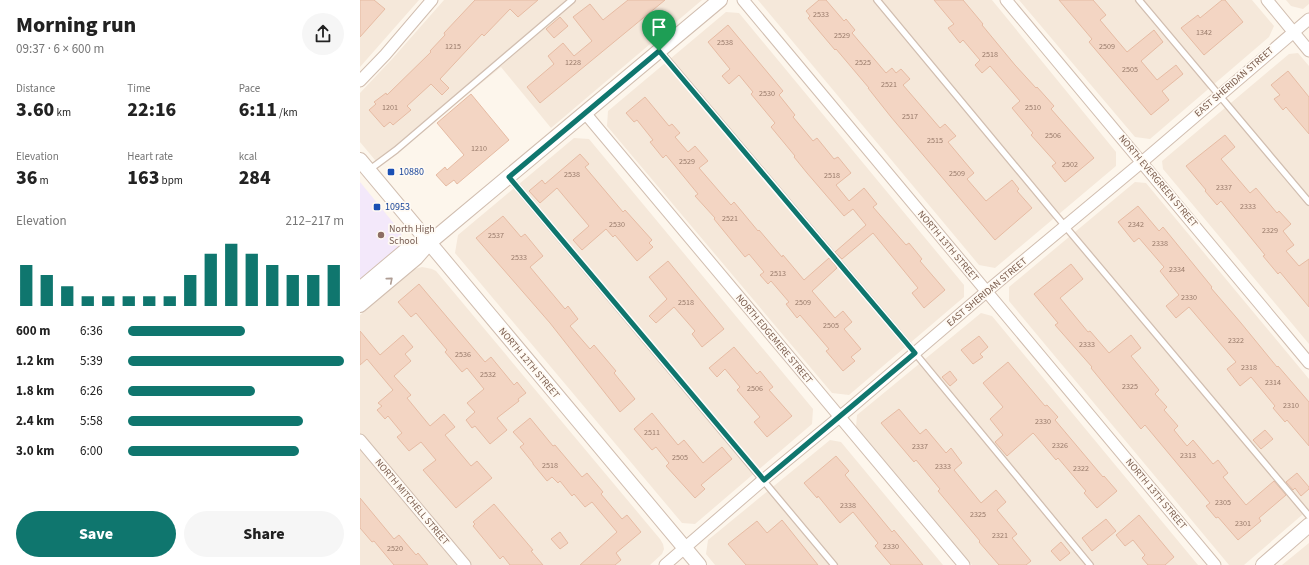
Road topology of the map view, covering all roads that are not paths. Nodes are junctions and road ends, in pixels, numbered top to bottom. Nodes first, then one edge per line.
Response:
1 (432, 0) edge
2 (572, 0) edge
3 (720, 0) edge
4 (743, 0) edge
5 (877, 0) edge
6 (1006, 0) edge
7 (1139, 0) edge
8 (1266, 0) edge
9 (1309, 19) edge
10 (1293, 32) junction
11 (659, 51) junction
12 (1309, 51) edge
13 (360, 81) edge
14 (1220, 95) junction
15 (585, 113) junction
16 (1142, 162) junction
17 (364, 165) edge
18 (509, 177) junction
19 (1309, 202) edge
20 (1065, 226) junction
21 (429, 243) junction
22 (360, 289) edge
23 (986, 292) junction
24 (360, 305) edge
25 (915, 353) junction
26 (1309, 363) edge
27 (840, 417) junction
28 (360, 440) edge
29 (764, 480) junction
30 (1309, 516) edge
31 (1309, 525) edge
32 (685, 548) junction
33 (464, 565) edge
34 (665, 565) edge
35 (698, 565) edge
36 (834, 565) edge
37 (964, 565) edge
38 (1090, 565) edge
39 (1215, 565) edge
40 (1262, 565) edge

1 - 13 street
2 - 17 lane
3 - 11 street
4 - 23 street, NORTH 13TH STREET
5 - 20 lane
6 - 16 street, NORTH EVERGREEN STREET
7 - 14 lane
8 - 10 street
9 - 10 street, EAST SHERIDAN STREET
10 - 12 street
10 - 14 street, EAST SHERIDAN STREET
11 - 15 street
11 - 25 lane
14 - 16 street, EAST SHERIDAN STREET
14 - 19 lane
15 - 18 street
15 - 27 street, NORTH EDGEMERE STREET
16 - 20 street, EAST SHERIDAN STREET
16 - 26 street, NORTH EVERGREEN STREET
17 - 21 street, NORTH 12TH STREET
18 - 21 street
18 - 29 lane
20 - 23 street, EAST SHERIDAN STREET
20 - 30 lane
21 - 22 street
24 -> 21 street
21 - 32 street, NORTH 12TH STREET
23 - 25 street, EAST SHERIDAN STREET
23 - 39 street, NORTH 13TH STREET
25 - 27 street, EAST SHERIDAN STREET
25 - 38 lane
27 - 29 street, EAST SHERIDAN STREET
27 - 37 street, NORTH EDGEMERE STREET
28 - 33 street, NORTH MITCHELL STREET
29 - 32 street, EAST SHERIDAN STREET
29 - 36 lane
31 - 40 street
32 - 34 street, EAST SHERIDAN STREET
32 - 35 street, NORTH 12TH STREET

